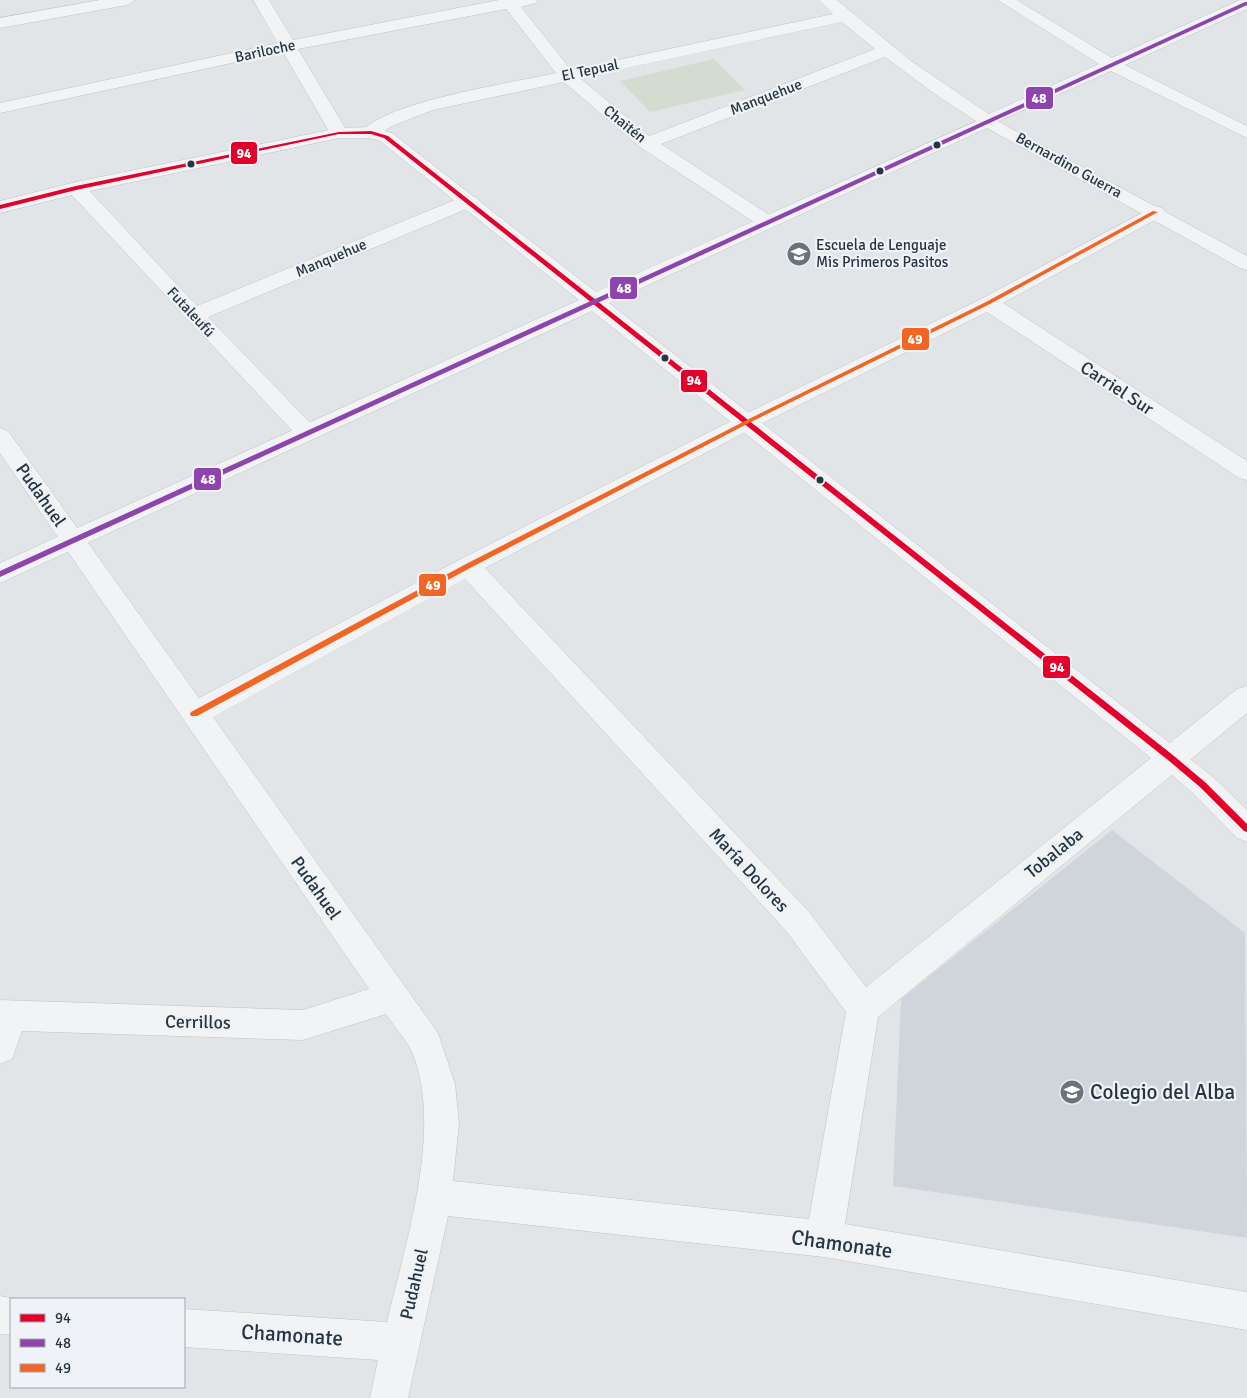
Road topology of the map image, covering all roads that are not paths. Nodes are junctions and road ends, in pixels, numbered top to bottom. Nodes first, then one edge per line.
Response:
1 (40, 0) edge
2 (127, 0) edge
3 (261, 0) edge
4 (530, 0) edge
5 (827, 0) edge
6 (1006, 0) edge
7 (509, 2) edge
8 (1247, 3) edge
9 (1206, 4) dead end
10 (0, 8) edge
11 (1224, 13) junction
12 (845, 16) junction
13 (1243, 22) dead end
14 (0, 23) edge
15 (289, 46) junction
16 (886, 51) junction
17 (1112, 65) junction
18 (566, 75) junction
19 (0, 108) edge
20 (988, 121) junction
21 (371, 132) junction
22 (339, 133) junction
23 (1247, 133) edge
24 (647, 143) junction
25 (76, 188) junction
26 (469, 201) junction
27 (0, 207) edge
28 (1155, 212) junction
29 (767, 222) junction
30 (1247, 264) edge
31 (595, 301) junction
32 (988, 303) junction
33 (194, 316) junction
34 (747, 422) junction
35 (307, 433) junction
36 (0, 436) edge
37 (1247, 472) edge
38 (73, 540) junction
39 (468, 566) junction
40 (0, 574) edge
41 (1247, 697) edge
42 (194, 714) junction
43 (1171, 758) junction
44 (1247, 829) edge
45 (393, 997) junction
46 (863, 1009) junction
47 (6, 1016) edge
48 (0, 1048) edge
49 (434, 1197) junction
50 (824, 1239) junction
51 (1247, 1311) edge
52 (185, 1328) edge
53 (401, 1342) junction
54 (389, 1398) edge

1 - 10 street
2 - 14 street
3 - 15 street
4 - 7 street, Bariloche
5 - 12 street, Bernardino Guerra
6 - 17 street
7 - 15 street, Bariloche
7 - 18 street, Chaitén
8 - 11 street
9 - 11 street
11 - 13 street
11 - 17 street
12 - 16 street, Bernardino Guerra
12 - 18 street, El Tepual
15 - 19 street, Bariloche
15 - 22 street
16 - 20 street, Bernardino Guerra
16 - 24 street, Manquehue
17 - 20 street
17 - 23 street
18 - 21 street, El Tepual
18 - 24 street, Chaitén
20 - 28 street, Bernardino Guerra
20 - 29 street
21 - 22 street, El Tepual
21 - 26 street
22 - 25 street, El Tepual
24 - 29 street, Chaitén
25 - 27 street, El Tepual
25 - 33 street, Futaleufú
26 - 31 street
26 - 33 street, Manquehue
28 - 30 street, Bernardino Guerra
28 - 32 street
29 - 31 street
31 - 34 street
31 - 35 street
32 - 34 street
32 - 37 street, Carriel Sur
33 - 35 street, Futaleufú
34 - 39 street
34 - 43 street
35 - 38 street
36 - 38 street, Pudahuel
38 - 40 street
38 - 42 street, Pudahuel
39 - 42 street
39 - 46 street, María Dolores
41 - 43 street, Tobalaba
42 - 45 street, Pudahuel
43 - 44 street
43 - 46 street, Tobalaba
45 - 47 street, Cerrillos
45 - 49 street, Pudahuel
46 - 50 street
47 - 48 street
49 - 50 street, Chamonate
49 - 53 street, Pudahuel
50 - 51 street, Chamonate
52 - 53 street, Chamonate
53 - 54 street, Pudahuel

